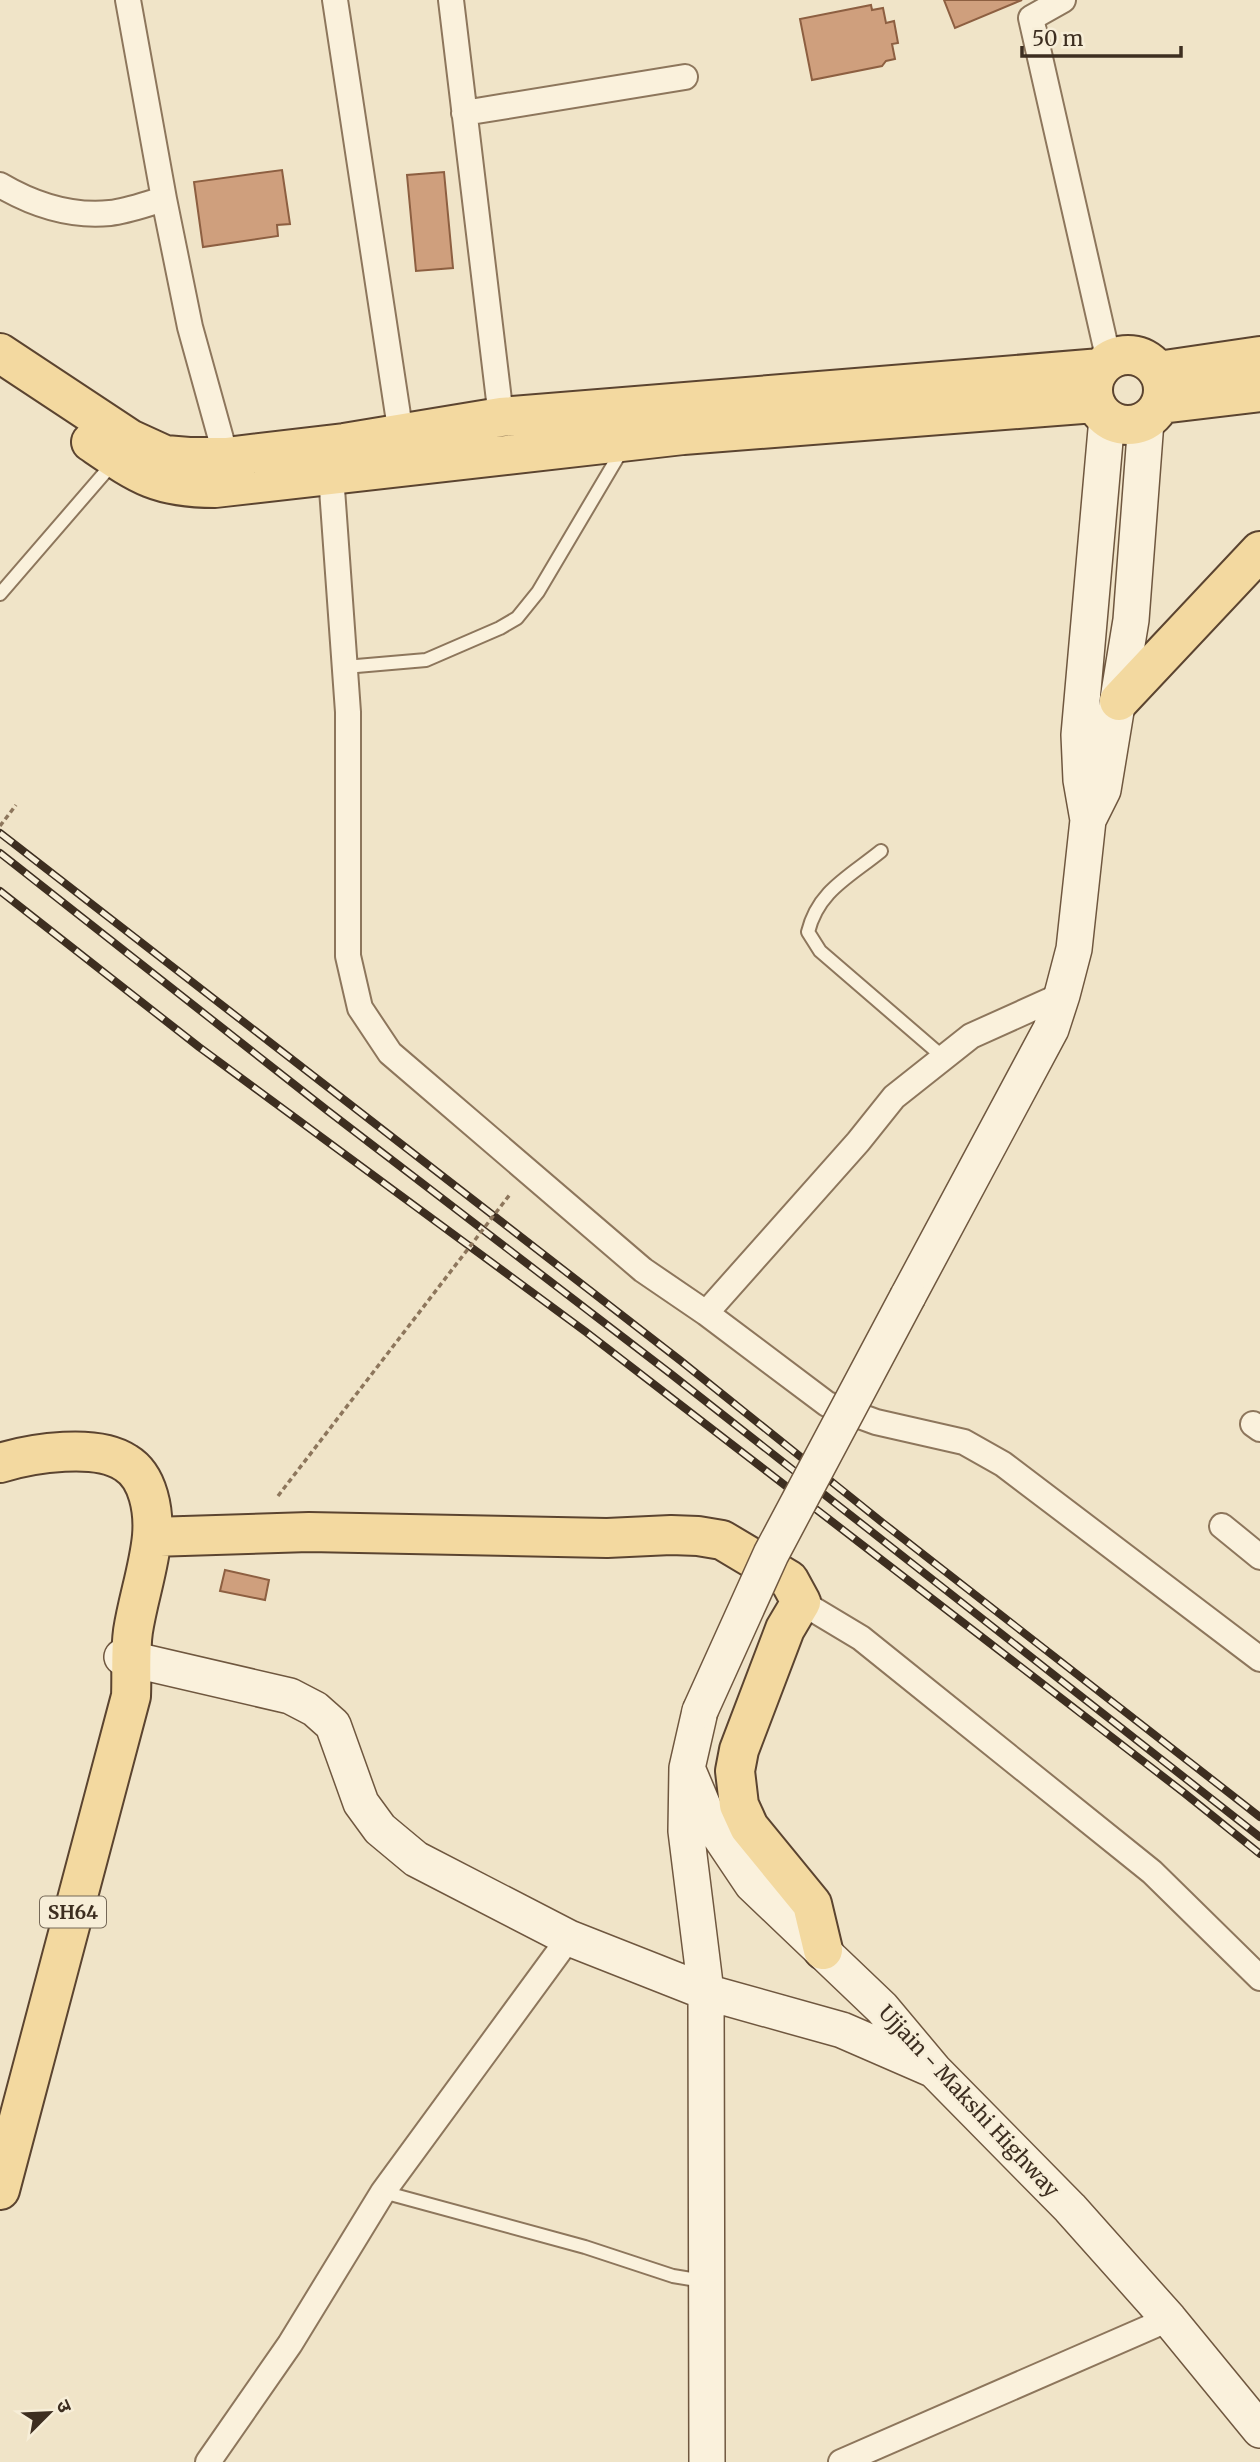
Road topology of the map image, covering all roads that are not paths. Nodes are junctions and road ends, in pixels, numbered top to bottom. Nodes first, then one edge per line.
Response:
1 (128, 0) edge
2 (335, 0) edge
3 (451, 0) edge
4 (1063, 0) edge
5 (1026, 9) edge
6 (685, 77) dead end
7 (464, 113) junction
8 (0, 185) edge
9 (164, 199) junction
10 (0, 353) edge
11 (1260, 356) edge
12 (0, 383) edge
13 (1103, 387) junction
14 (1260, 392) edge
15 (1155, 399) junction
16 (501, 417) junction
17 (627, 441) junction
18 (123, 449) junction
19 (403, 450) junction
20 (226, 457) junction
21 (331, 475) junction
22 (1260, 551) edge
23 (0, 594) edge
24 (345, 667) junction
25 (1119, 701) junction
26 (1088, 820) junction
27 (881, 851) dead end
28 (1062, 995) junction
29 (943, 1057) junction
30 (706, 1313) junction
31 (0, 1463) edge
32 (1222, 1526) dead end
33 (152, 1537) junction
34 (1260, 1557) edge
35 (801, 1602) junction
36 (129, 1649) junction
37 (1260, 1659) edge
38 (687, 1768) junction
39 (569, 1938) junction
40 (823, 1950) junction
41 (1260, 1978) edge
42 (706, 1992) junction
43 (934, 2070) junction
44 (0, 2102) edge
45 (0, 2190) edge
46 (383, 2192) junction
47 (706, 2281) junction
48 (1169, 2319) junction
49 (1260, 2431) edge
50 (208, 2462) edge
51 (707, 2462) edge
52 (841, 2462) edge

1 - 9 street
2 - 19 street
3 - 7 street
4 - 5 street
5 - 13 street
6 - 7 street
7 - 16 street
8 - 9 street
9 - 20 street
10 - 18 main road
11 - 15 main road
12 - 18 main road
13 - 15 main road
13 - 15 main road
13 - 16 main road
13 - 17 main road
13 - 26 main road
14 - 15 main road
15 - 25 main road
16 - 19 main road
17 - 19 main road
17 - 24 lane
18 - 20 main road
18 - 21 main road
18 - 23 lane
19 - 20 main road
19 - 21 main road
21 - 24 street
22 - 25 main road
24 - 30 street
25 - 26 main road
26 - 28 main road
27 - 29 lane
28 - 29 street
28 - 38 main road, bridge
29 - 30 street
30 - 37 street
31 - 33 main road, SH64
32 - 34 street
33 - 35 main road
33 - 36 main road, SH64
35 - 40 main road
35 - 41 street
36 - 39 main road
36 - 44 main road, SH64
36 - 45 main road, SH64
38 - 40 main road, Ujjain - Makshi Highway
38 - 42 main road
39 - 42 main road
39 - 46 street
40 - 43 main road, Ujjain - Makshi Highway
42 - 43 main road
42 - 47 main road
43 - 48 main road, Ujjain - Makshi Highway
46 - 47 lane
46 - 50 street
47 - 51 main road
48 - 49 main road, Ujjain - Makshi Highway
48 - 52 street

